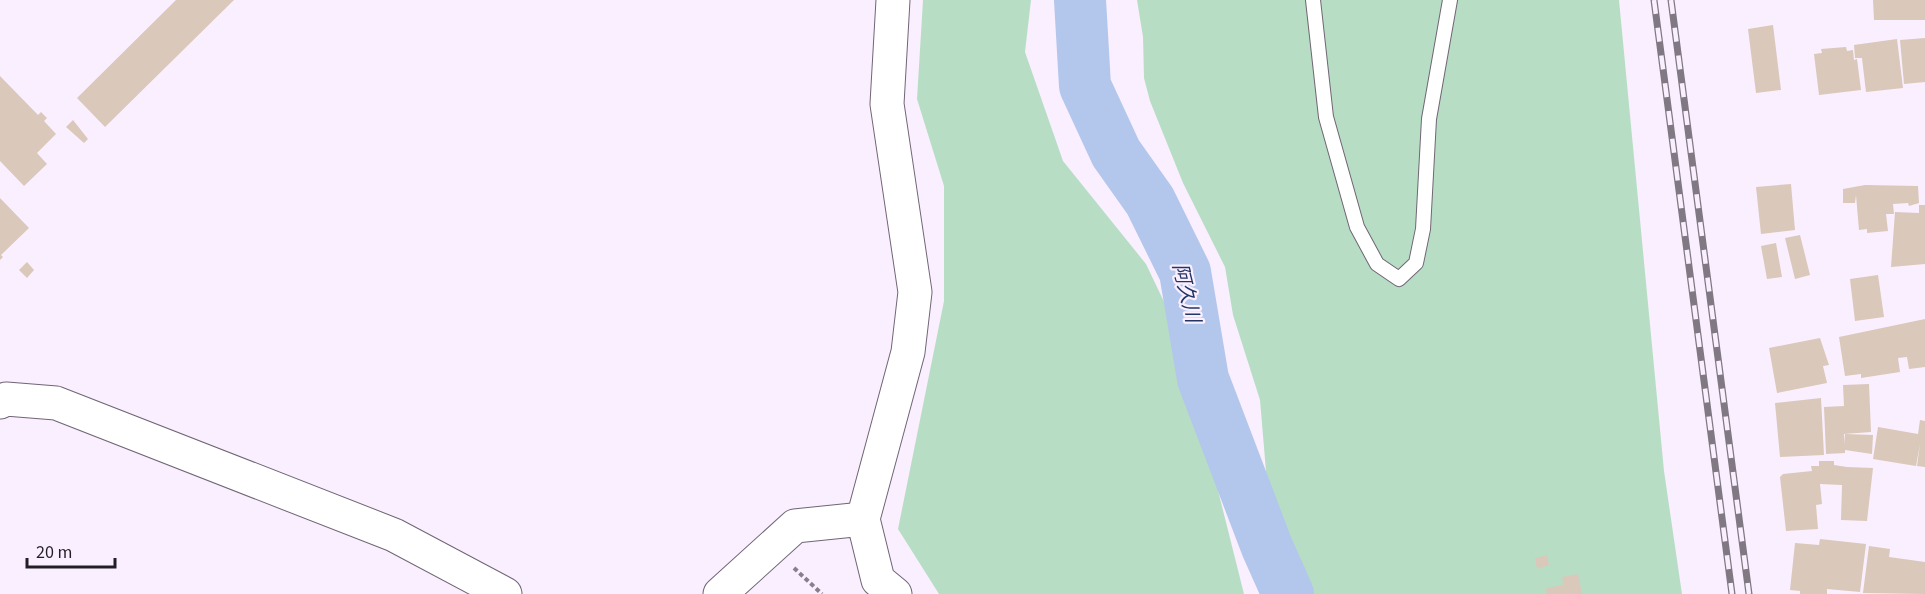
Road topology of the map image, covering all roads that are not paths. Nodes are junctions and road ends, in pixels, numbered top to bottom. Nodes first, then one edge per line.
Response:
1 (893, 0) edge
2 (1313, 0) edge
3 (1450, 0) edge
4 (0, 402) edge
5 (863, 519) junction
6 (505, 594) edge
7 (720, 594) edge
8 (895, 594) edge

1 - 5 street
2 - 3 lane
4 - 6 street
5 - 7 street
5 - 8 street

